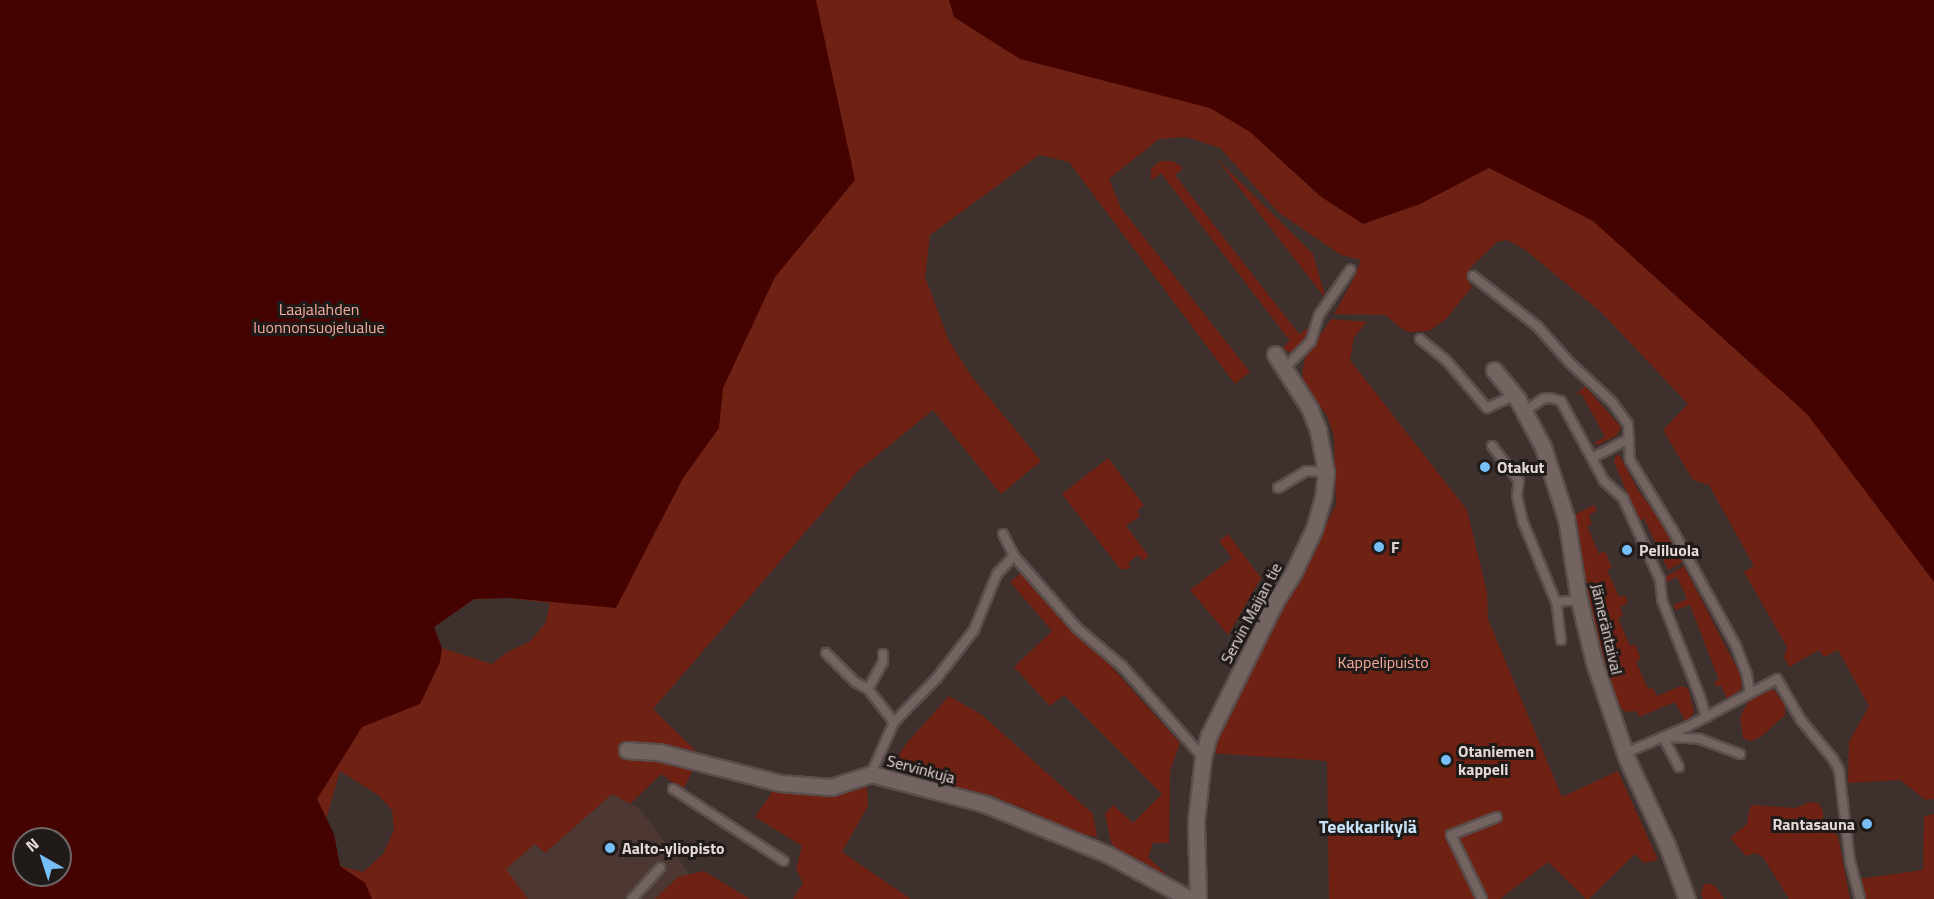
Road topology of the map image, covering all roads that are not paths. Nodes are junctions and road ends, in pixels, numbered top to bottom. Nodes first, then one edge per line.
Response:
1 (1350, 270) dead end
2 (1473, 276) dead end
3 (1420, 339) dead end
4 (1275, 354) dead end
5 (1285, 368) junction
6 (1494, 370) dead end
7 (1515, 395) junction
8 (1525, 411) junction
9 (1629, 439) junction
10 (1492, 446) dead end
11 (1592, 458) junction
12 (1326, 472) junction
13 (1278, 488) dead end
14 (1003, 534) dead end
15 (1014, 556) junction
16 (1580, 600) junction
17 (1556, 602) junction
18 (1561, 640) dead end
19 (826, 652) dead end
20 (883, 654) dead end
21 (868, 689) junction
22 (1750, 693) junction
23 (1706, 717) junction
24 (894, 722) junction
25 (1664, 737) junction
26 (627, 750) dead end
27 (1625, 753) junction
28 (1740, 754) dead end
29 (1203, 757) junction
30 (1679, 767) dead end
31 (871, 774) junction
32 (673, 789) dead end
33 (1497, 817) dead end
34 (784, 861) dead end
35 (660, 868) dead end
36 (1859, 897) edge
37 (632, 899) edge
38 (1190, 899) edge
39 (1198, 899) edge
40 (1482, 899) edge
41 (1686, 899) edge

1 - 5 lane
2 - 9 lane
3 - 7 lane
4 - 5 street, Servin Maijan tie
5 - 12 street, Servin Maijan tie
6 - 7 street, Jämeräntaival
7 - 8 street, Jämeräntaival
8 - 11 lane
8 - 16 street, Jämeräntaival
9 - 11 lane
9 - 22 lane
10 - 17 lane
11 - 23 lane
12 - 13 lane
12 - 29 street, Servin Maijan tie
14 - 15 lane
15 - 24 lane
15 - 29 lane
16 - 17 lane
16 - 27 street, Jämeräntaival
17 - 18 lane
19 - 21 lane
20 - 21 lane
21 - 24 lane
22 - 23 lane
22 - 36 lane
23 - 25 lane
24 - 31 lane
25 - 27 lane
25 - 28 lane
25 - 30 lane
26 - 31 street, Servinkuja
27 - 41 street, Jämeräntaival
29 - 39 street, Servin Maijan tie
31 - 38 street, Servinkuja
32 - 34 lane
33 - 40 lane
35 - 37 lane

